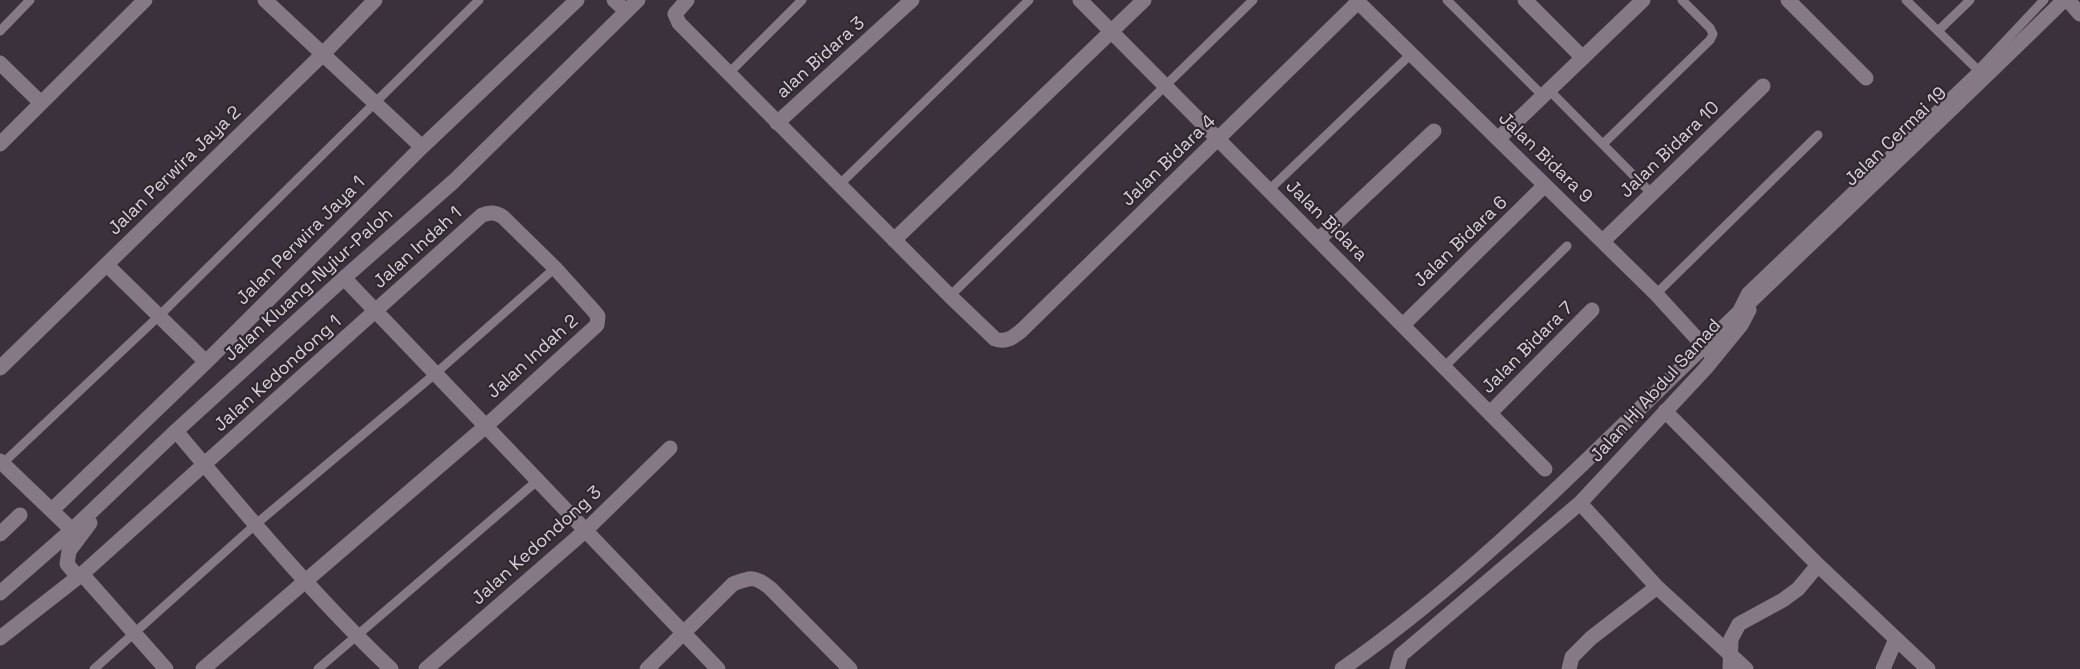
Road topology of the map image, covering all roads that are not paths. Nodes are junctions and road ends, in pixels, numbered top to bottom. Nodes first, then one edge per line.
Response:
1 (30, 0) edge
2 (145, 0) edge
3 (264, 0) edge
4 (375, 0) edge
5 (479, 0) edge
6 (577, 0) edge
7 (614, 0) edge
8 (638, 0) edge
9 (687, 0) edge
10 (802, 0) edge
11 (912, 0) edge
12 (1029, 0) edge
13 (1080, 0) edge
14 (1144, 0) edge
15 (1253, 0) edge
16 (1448, 0) edge
17 (1525, 0) edge
18 (1643, 0) edge
19 (1682, 0) edge
20 (1788, 0) edge
21 (1906, 0) edge
22 (1970, 0) edge
23 (2044, 0) edge
24 (2064, 0) edge
25 (2068, 0) edge
26 (1357, 1) edge
27 (626, 12) junction
28 (2080, 14) edge
29 (0, 31) edge
30 (1111, 31) junction
31 (1938, 31) junction
32 (323, 54) junction
33 (1411, 54) junction
34 (1583, 58) junction
35 (0, 63) edge
36 (728, 74) junction
37 (1981, 74) junction
38 (1866, 78) dead end
39 (1166, 85) junction
40 (1763, 86) dead end
41 (1546, 93) junction
42 (375, 102) junction
43 (41, 103) junction
44 (777, 122) junction
45 (1434, 131) dead end
46 (1818, 135) dead end
47 (1219, 139) junction
48 (1498, 139) junction
49 (0, 144) edge
50 (1603, 144) junction
51 (422, 146) junction
52 (839, 185) junction
53 (1545, 186) junction
54 (1269, 190) junction
55 (1652, 194) junction
56 (894, 240) junction
57 (1318, 240) junction
58 (1603, 241) junction
59 (1567, 246) dead end
60 (107, 265) junction
61 (555, 268) junction
62 (344, 278) junction
63 (1656, 294) junction
64 (950, 296) junction
65 (1750, 296) junction
66 (1592, 310) dead end
67 (376, 311) junction
68 (160, 315) junction
69 (1403, 325) junction
70 (1704, 346) junction
71 (1714, 358) junction
72 (206, 362) junction
73 (1444, 367) junction
74 (0, 368) edge
75 (436, 373) junction
76 (1666, 411) junction
77 (1490, 413) junction
78 (486, 426) junction
79 (176, 431) junction
80 (670, 448) dead end
81 (1, 462) edge
82 (204, 464) junction
83 (1545, 469) dead end
84 (538, 480) junction
85 (101, 502) junction
86 (1580, 503) junction
87 (52, 510) junction
88 (20, 515) dead end
89 (256, 524) junction
90 (72, 530) junction
91 (586, 530) junction
92 (0, 534) edge
93 (1818, 565) junction
94 (80, 575) junction
95 (306, 581) junction
96 (1657, 587) junction
97 (0, 593) edge
98 (683, 632) junction
99 (134, 633) junction
100 (356, 636) junction
101 (0, 638) edge
102 (1896, 639) junction
103 (1731, 662) edge
104 (94, 669) edge
105 (166, 669) edge
106 (203, 669) edge
107 (318, 669) edge
108 (392, 669) edge
109 (426, 669) edge
110 (647, 669) edge
111 (718, 669) edge
112 (850, 669) edge
113 (1342, 669) edge
114 (1397, 669) edge
115 (1569, 669) edge
116 (1746, 669) edge
117 (1883, 669) edge
118 (1928, 669) edge

1 - 29 lane
2 - 43 street
3 - 32 street
4 - 32 street, Jalan Perwira Jaya 2
5 - 42 lane
6 - 51 street, Jalan Perwira Jaya 1
7 - 27 street
8 - 27 street, Jalan Kluang-Nyiur-Paloh
9 - 36 street
10 - 36 lane
11 - 44 street, alan Bidara 3
12 - 52 lane
13 - 30 street, Jalan Bidara
14 - 30 street
15 - 39 lane
16 - 41 lane
17 - 34 street
18 - 34 street
19 - 50 lane
20 - 38 street
21 - 31 lane
22 - 31 lane
23 - 37 lane
24 - 37 street, Jalan Cermai 19
25 - 28 street
26 - 33 street, Jalan Bidara 9
26 - 47 street, Jalan Bidara 4
27 - 62 street, Jalan Kluang-Nyiur-Paloh
30 - 39 street, Jalan Bidara
30 - 56 street
31 - 37 lane
32 - 42 street
32 - 60 street, Jalan Perwira Jaya 2
33 - 48 street, Jalan Bidara 9
33 - 54 lane
34 - 41 street
35 - 43 street
36 - 44 street
37 - 65 street, Jalan Cermai 19
39 - 47 street, Jalan Bidara
39 - 64 lane
40 - 55 street, Jalan Bidara 10
41 - 48 street
41 - 50 lane
42 - 51 street
42 - 68 lane
43 - 49 street
44 - 52 street
45 - 57 street
46 - 63 lane
47 - 54 street, Jalan Bidara
47 - 64 street, Jalan Bidara 4
48 - 53 street, Jalan Bidara 9
50 - 55 lane
51 - 72 street, Jalan Perwira Jaya 1
52 - 56 street
53 - 58 street, Jalan Bidara 9
53 - 69 street, Jalan Bidara 6
54 - 57 street, Jalan Bidara
55 - 58 street, Jalan Bidara 10
56 - 64 street
57 - 69 street, Jalan Bidara
58 - 63 street, Jalan Bidara 9
59 - 73 lane
60 - 68 street
60 - 74 street, Jalan Perwira Jaya 2
61 - 67 street, Jalan Indah 1
61 - 75 lane
61 - 78 street, Jalan Indah 2
62 - 67 street
62 - 79 street, Jalan Kluang-Nyiur-Paloh
63 - 70 street, Jalan Bidara 9
65 - 70 street, Jalan Cermai 19
65 - 71 street, Jalan Hj Abdul Samad
66 - 77 street, Jalan Bidara 7
67 - 75 street
67 - 82 street, Jalan Kedondong 1
68 - 72 street
68 - 81 lane
69 - 73 street, Jalan Bidara
70 - 71 street, Jalan Bidara 9
70 - 113 street, Jalan Cermai 19
71 - 76 street, Jalan Hj Abdul Samad
72 - 87 street, Jalan Perwira Jaya 1
73 - 77 street, Jalan Bidara
75 - 78 street
75 - 89 lane
76 - 86 street, Jalan Hj Abdul Samad
76 - 93 street
77 - 83 street, Jalan Bidara
78 - 84 street
78 - 95 street
79 - 82 street
79 - 85 street, Jalan Kluang-Nyiur-Paloh
80 - 91 street, Jalan Kedondong 3
81 - 87 street
82 - 89 street
82 - 94 street, Jalan Kedondong 1
84 - 91 street
84 - 100 lane
85 - 90 street, Jalan Kluang-Nyiur-Paloh
85 - 94 street
86 - 96 street
86 - 114 street, Jalan Hj Abdul Samad
87 - 90 street
88 - 92 street
89 - 95 street
89 - 99 lane
90 - 97 street, Jalan Kluang-Nyiur-Paloh
91 - 98 street
91 - 109 street, Jalan Kedondong 3
93 - 102 street
93 - 103 street
94 - 99 street
94 - 101 street
95 - 100 street
95 - 106 street
96 - 103 street
96 - 115 street
98 - 110 street
98 - 111 street
98 - 112 street
99 - 104 lane
99 - 105 street
100 - 107 lane
100 - 108 street
102 - 117 street
102 - 118 street
103 - 116 street

